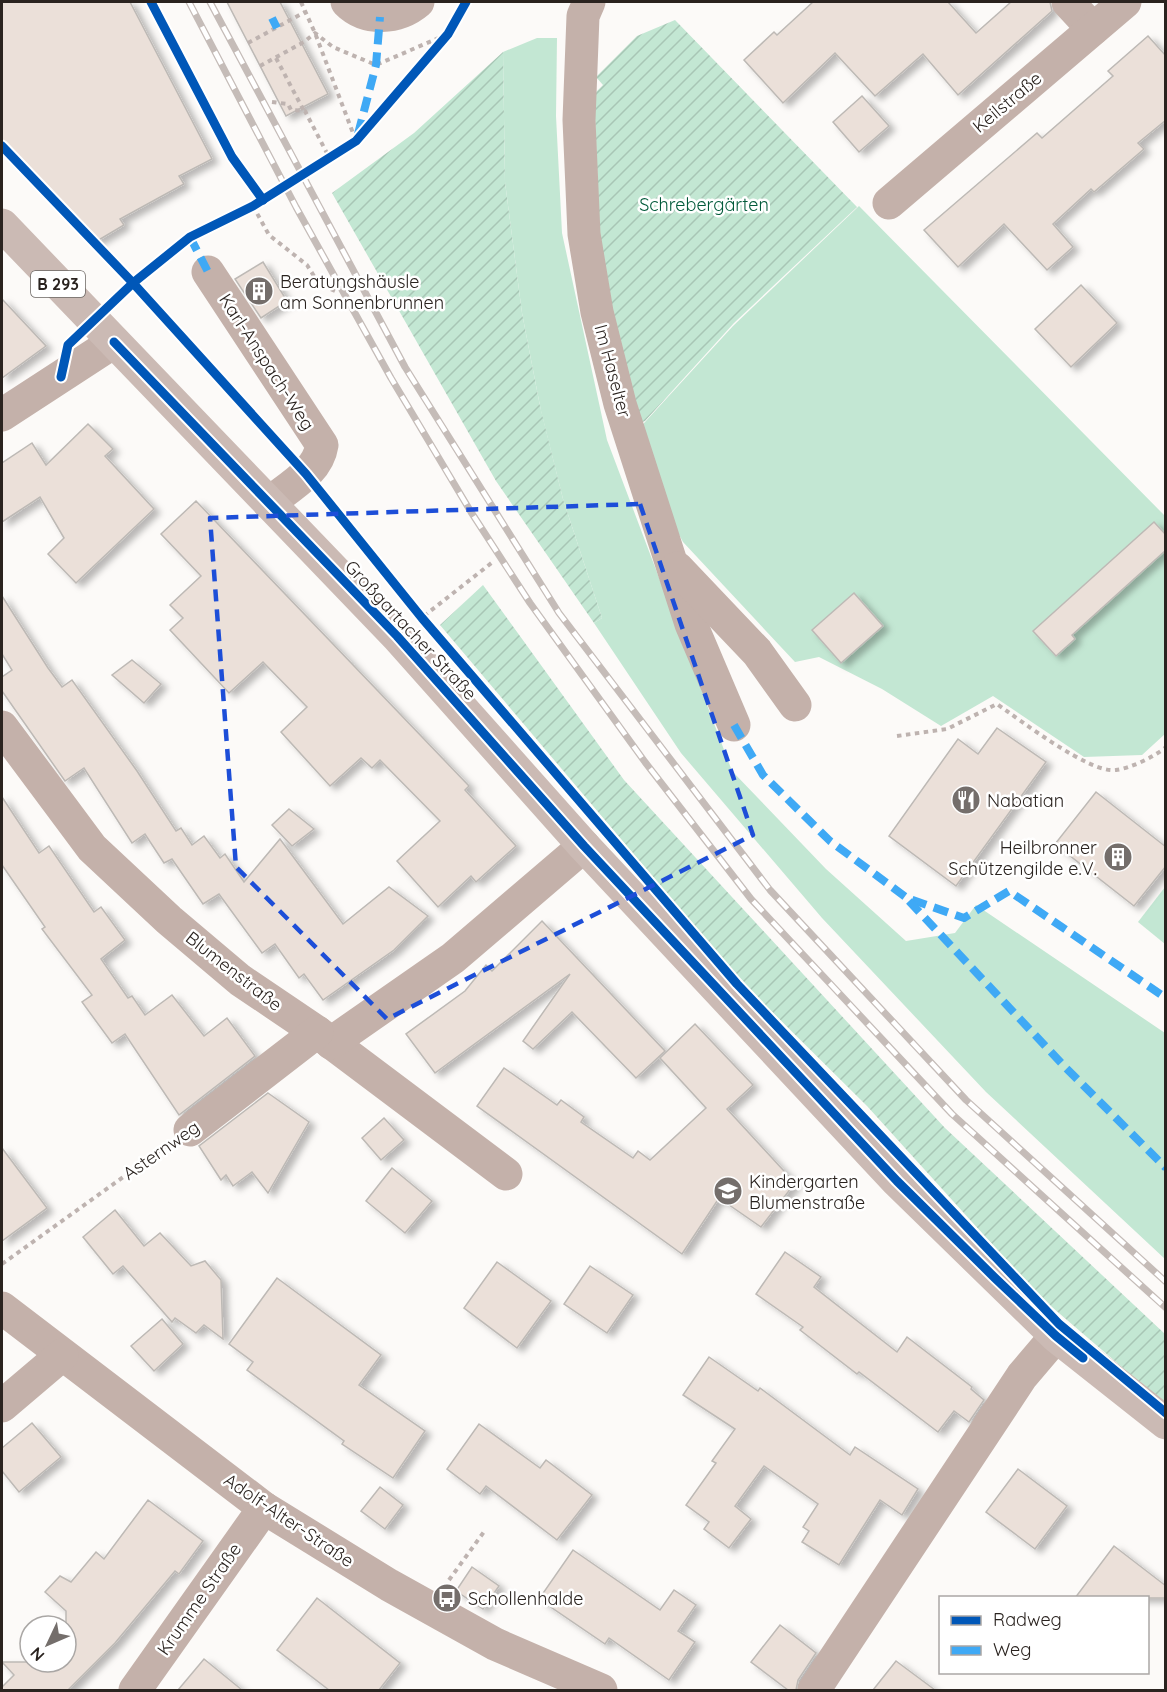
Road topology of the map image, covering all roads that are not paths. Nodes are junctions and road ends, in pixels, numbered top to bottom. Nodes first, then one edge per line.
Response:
1 (347, 2) edge
2 (418, 2) edge
3 (589, 2) edge
4 (1068, 2) edge
5 (1125, 2) edge
6 (1093, 29) junction
7 (889, 203) dead end
8 (2, 225) edge
9 (207, 272) dead end
10 (114, 342) junction
11 (2, 415) edge
12 (269, 503) junction
13 (670, 562) junction
14 (795, 705) dead end
15 (734, 725) dead end
16 (2, 726) edge
17 (584, 846) junction
18 (324, 1037) junction
19 (190, 1130) road end
20 (506, 1174) dead end
21 (2, 1308) edge
22 (1056, 1336) junction
23 (63, 1355) junction
24 (2, 1406) edge
25 (1166, 1423) edge
26 (264, 1508) junction
27 (135, 1690) edge
28 (601, 1690) edge
29 (814, 1690) edge

1 - 2 street
3 - 13 street, Im Haselter
4 - 6 street
5 - 6 street, Keilstraße
6 - 7 street, Keilstraße
8 - 10 main road, Großgartacher Straße / B 293
9 - 12 street, Karl-Anspach-Weg
10 - 11 street
10 - 12 main road, Großgartacher Straße / B 293
12 - 17 main road, Großgartacher Straße / B 293
13 - 14 street
13 - 15 street, Im Haselter
16 - 18 street, Blumenstraße
17 - 18 street, Asternweg
17 - 22 main road, Großgartacher Straße / B 293
18 - 19 street, Asternweg
18 - 20 street, Blumenstraße
21 - 23 street, Adolf-Alter-Straße
22 - 25 main road, Großgartacher Straße / B 293
22 - 29 street
23 - 24 street
23 - 26 street, Adolf-Alter-Straße
26 - 27 street, Krumme Straße
26 - 28 street, Adolf-Alter-Straße

